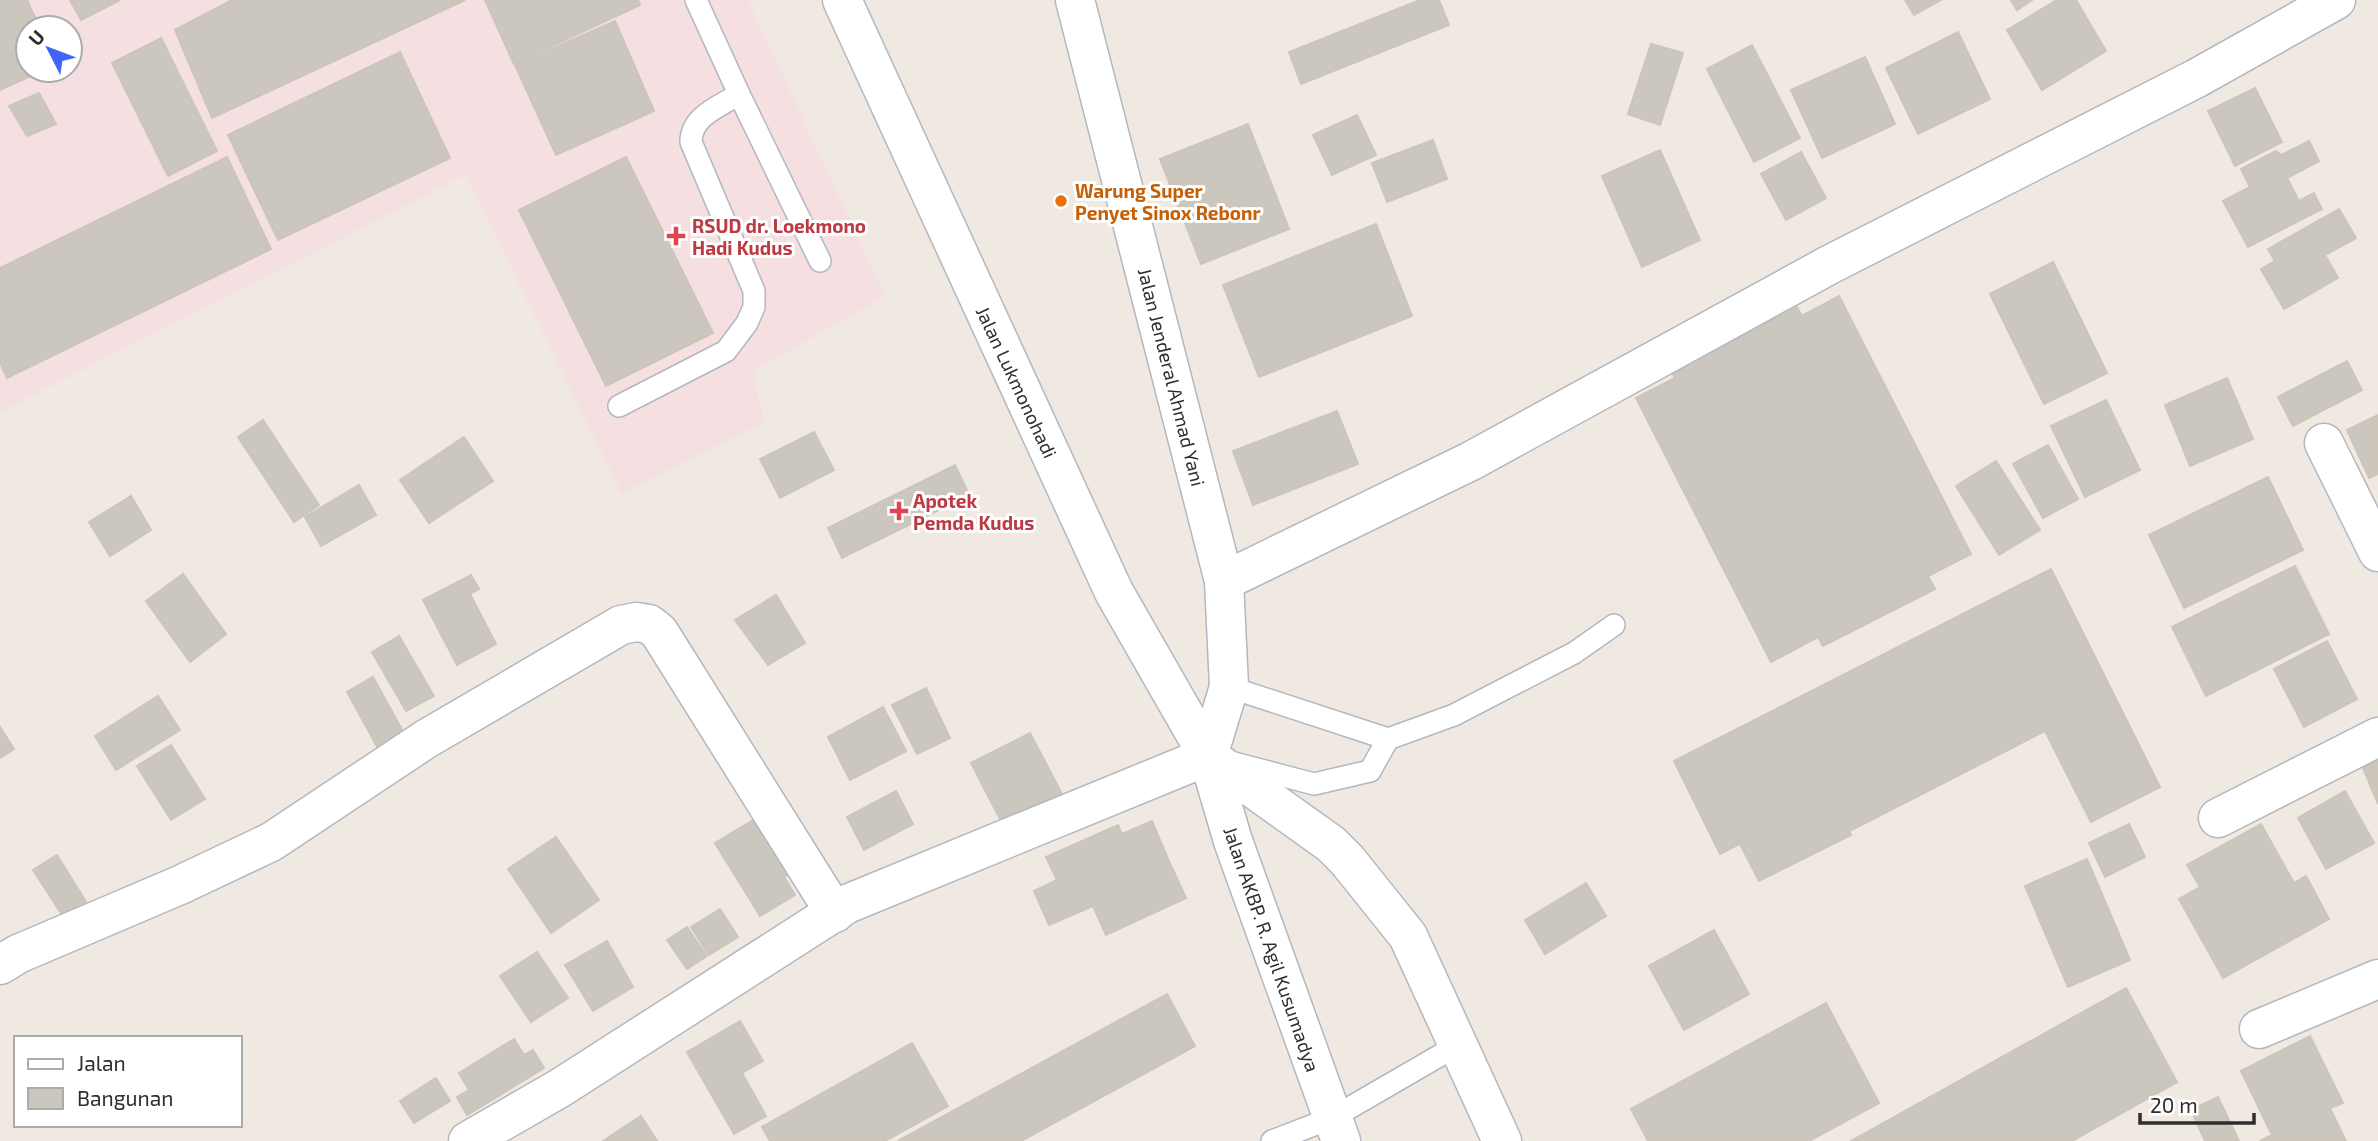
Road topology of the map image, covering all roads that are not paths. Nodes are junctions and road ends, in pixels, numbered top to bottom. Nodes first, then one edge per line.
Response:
1 (696, 0) edge
2 (842, 0) edge
3 (1075, 0) edge
4 (2312, 6) edge
5 (739, 94) junction
6 (820, 261) dead end
7 (619, 406) dead end
8 (2324, 443) dead end
9 (2378, 552) edge
10 (1224, 581) junction
11 (1614, 625) dead end
12 (1229, 687) junction
13 (2378, 737) edge
14 (1388, 739) junction
15 (1208, 756) junction
16 (2218, 818) dead end
17 (835, 913) junction
18 (0, 965) edge
19 (2378, 979) edge
20 (2259, 1029) dead end
21 (1458, 1045) junction
22 (1336, 1130) edge
23 (468, 1141) edge
24 (1272, 1141) edge
25 (1502, 1141) edge

1 - 5 lane
2 - 15 street, Jalan Lukmonohadi
3 - 10 street, Jalan Jenderal Ahmad Yani
4 - 10 street
5 - 6 lane
5 - 7 lane
8 - 9 street
10 - 12 street, Jalan Jenderal Ahmad Yani
11 - 14 lane
12 - 14 lane
12 - 15 street, Jalan Jenderal Ahmad Yani
13 - 16 street
14 - 15 lane
15 - 17 street
15 - 21 street
15 - 22 street, Jalan AKBP. R. Agil Kusumadya
17 - 18 street
17 - 23 street
19 - 20 street
21 - 22 lane
21 - 25 street
22 - 24 lane

